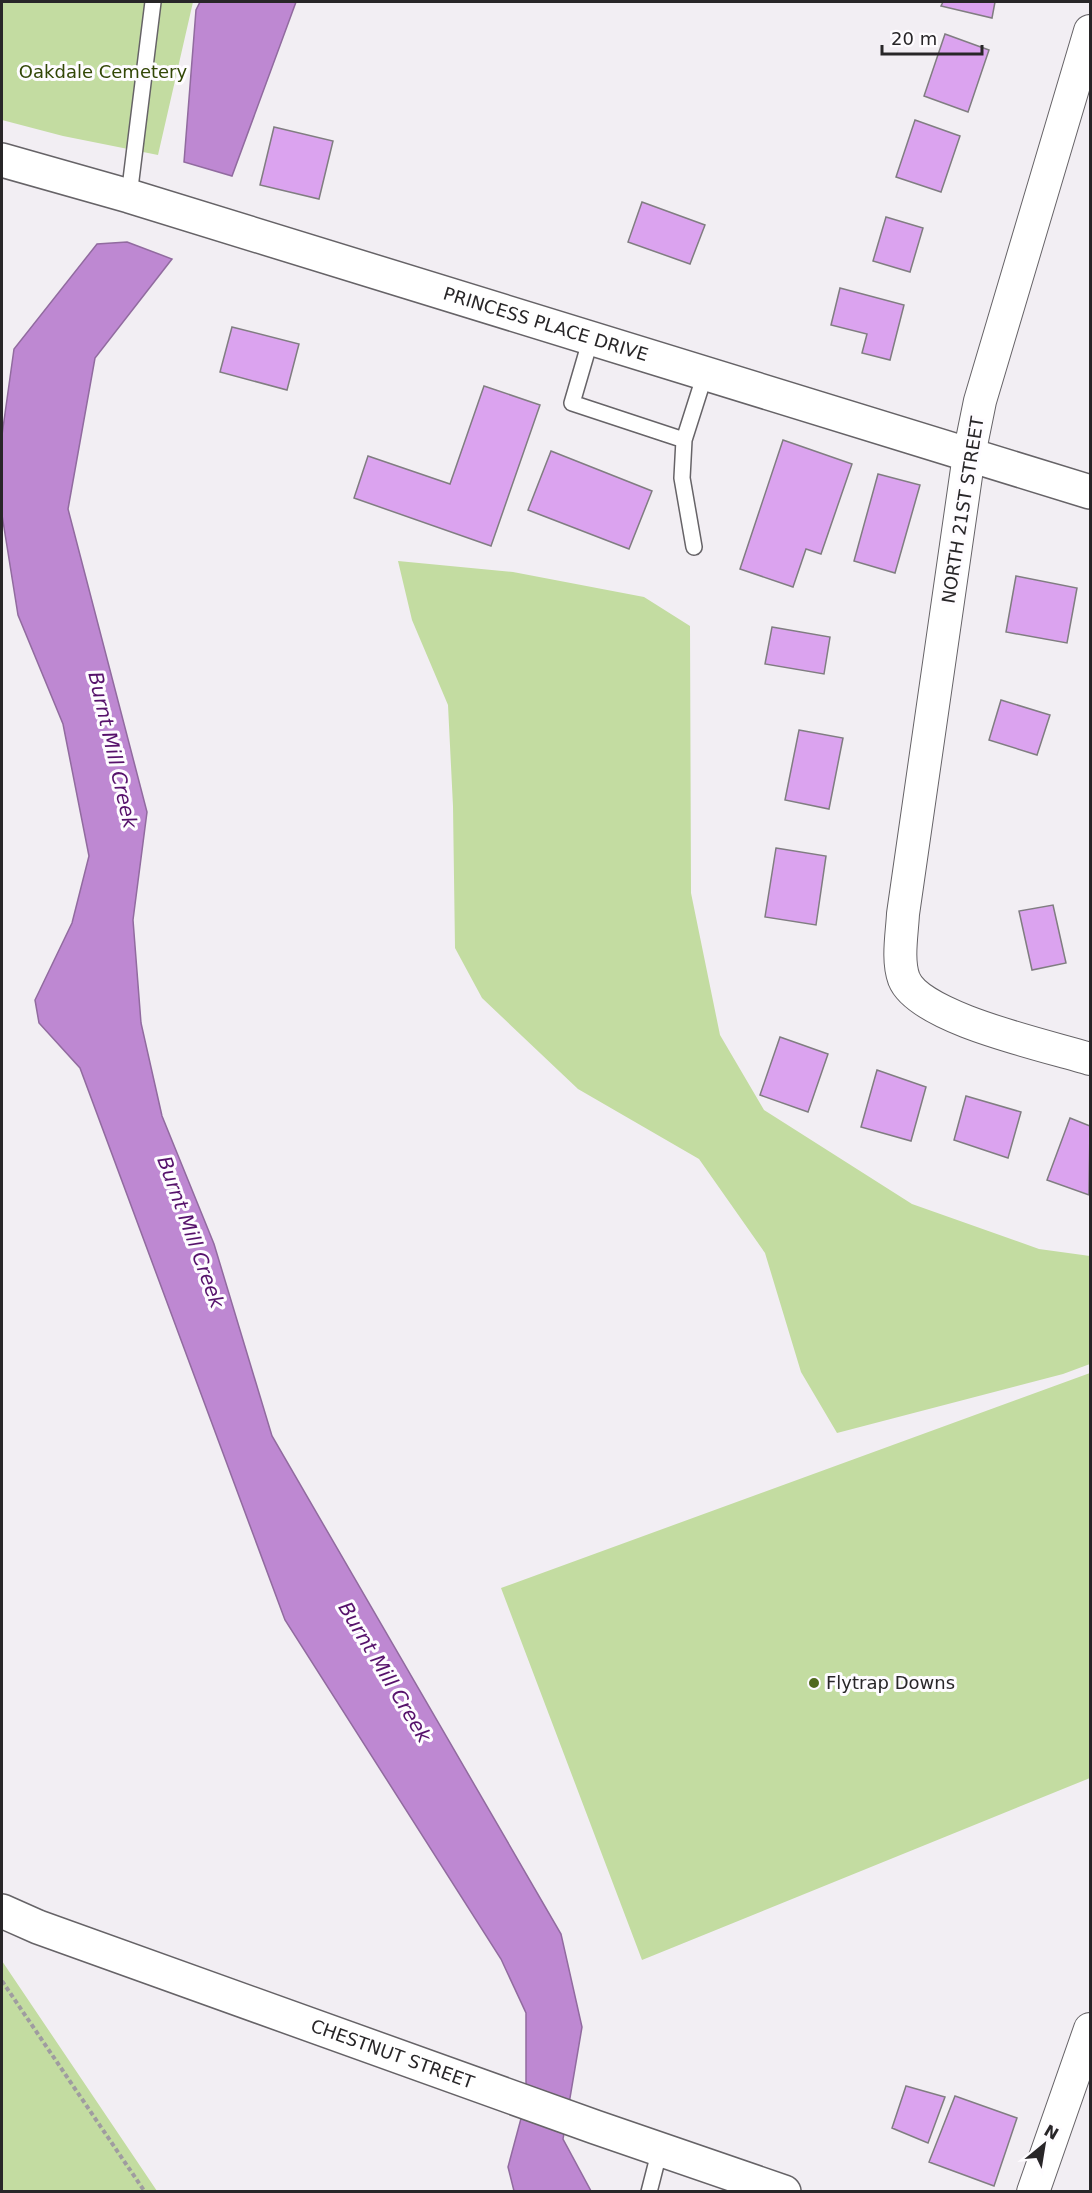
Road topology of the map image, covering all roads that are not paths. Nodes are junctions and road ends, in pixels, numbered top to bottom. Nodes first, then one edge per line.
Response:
1 (153, 2) edge
2 (1090, 31) edge
3 (2, 160) edge
4 (129, 196) junction
5 (591, 338) junction
6 (705, 374) junction
7 (684, 440) junction
8 (969, 454) junction
9 (1090, 492) edge
10 (694, 547) dead end
11 (1090, 1059) edge
12 (2, 1911) edge
13 (1090, 2029) edge
14 (660, 2149) junction
15 (649, 2192) edge
16 (784, 2192) edge
17 (1033, 2192) edge

1 - 4 lane
2 - 8 street, NORTH 21ST STREET
3 - 4 street, PRINCESS PLACE DRIVE
4 - 5 street, PRINCESS PLACE DRIVE
5 - 6 street, PRINCESS PLACE DRIVE
5 - 7 lane
6 - 7 lane
6 - 8 street, PRINCESS PLACE DRIVE
7 - 10 lane
8 - 9 street, PRINCESS PLACE DRIVE
8 - 11 street, NORTH 21ST STREET
12 - 14 street, CHESTNUT STREET
13 - 17 street
14 - 15 lane
14 - 16 street, CHESTNUT STREET

